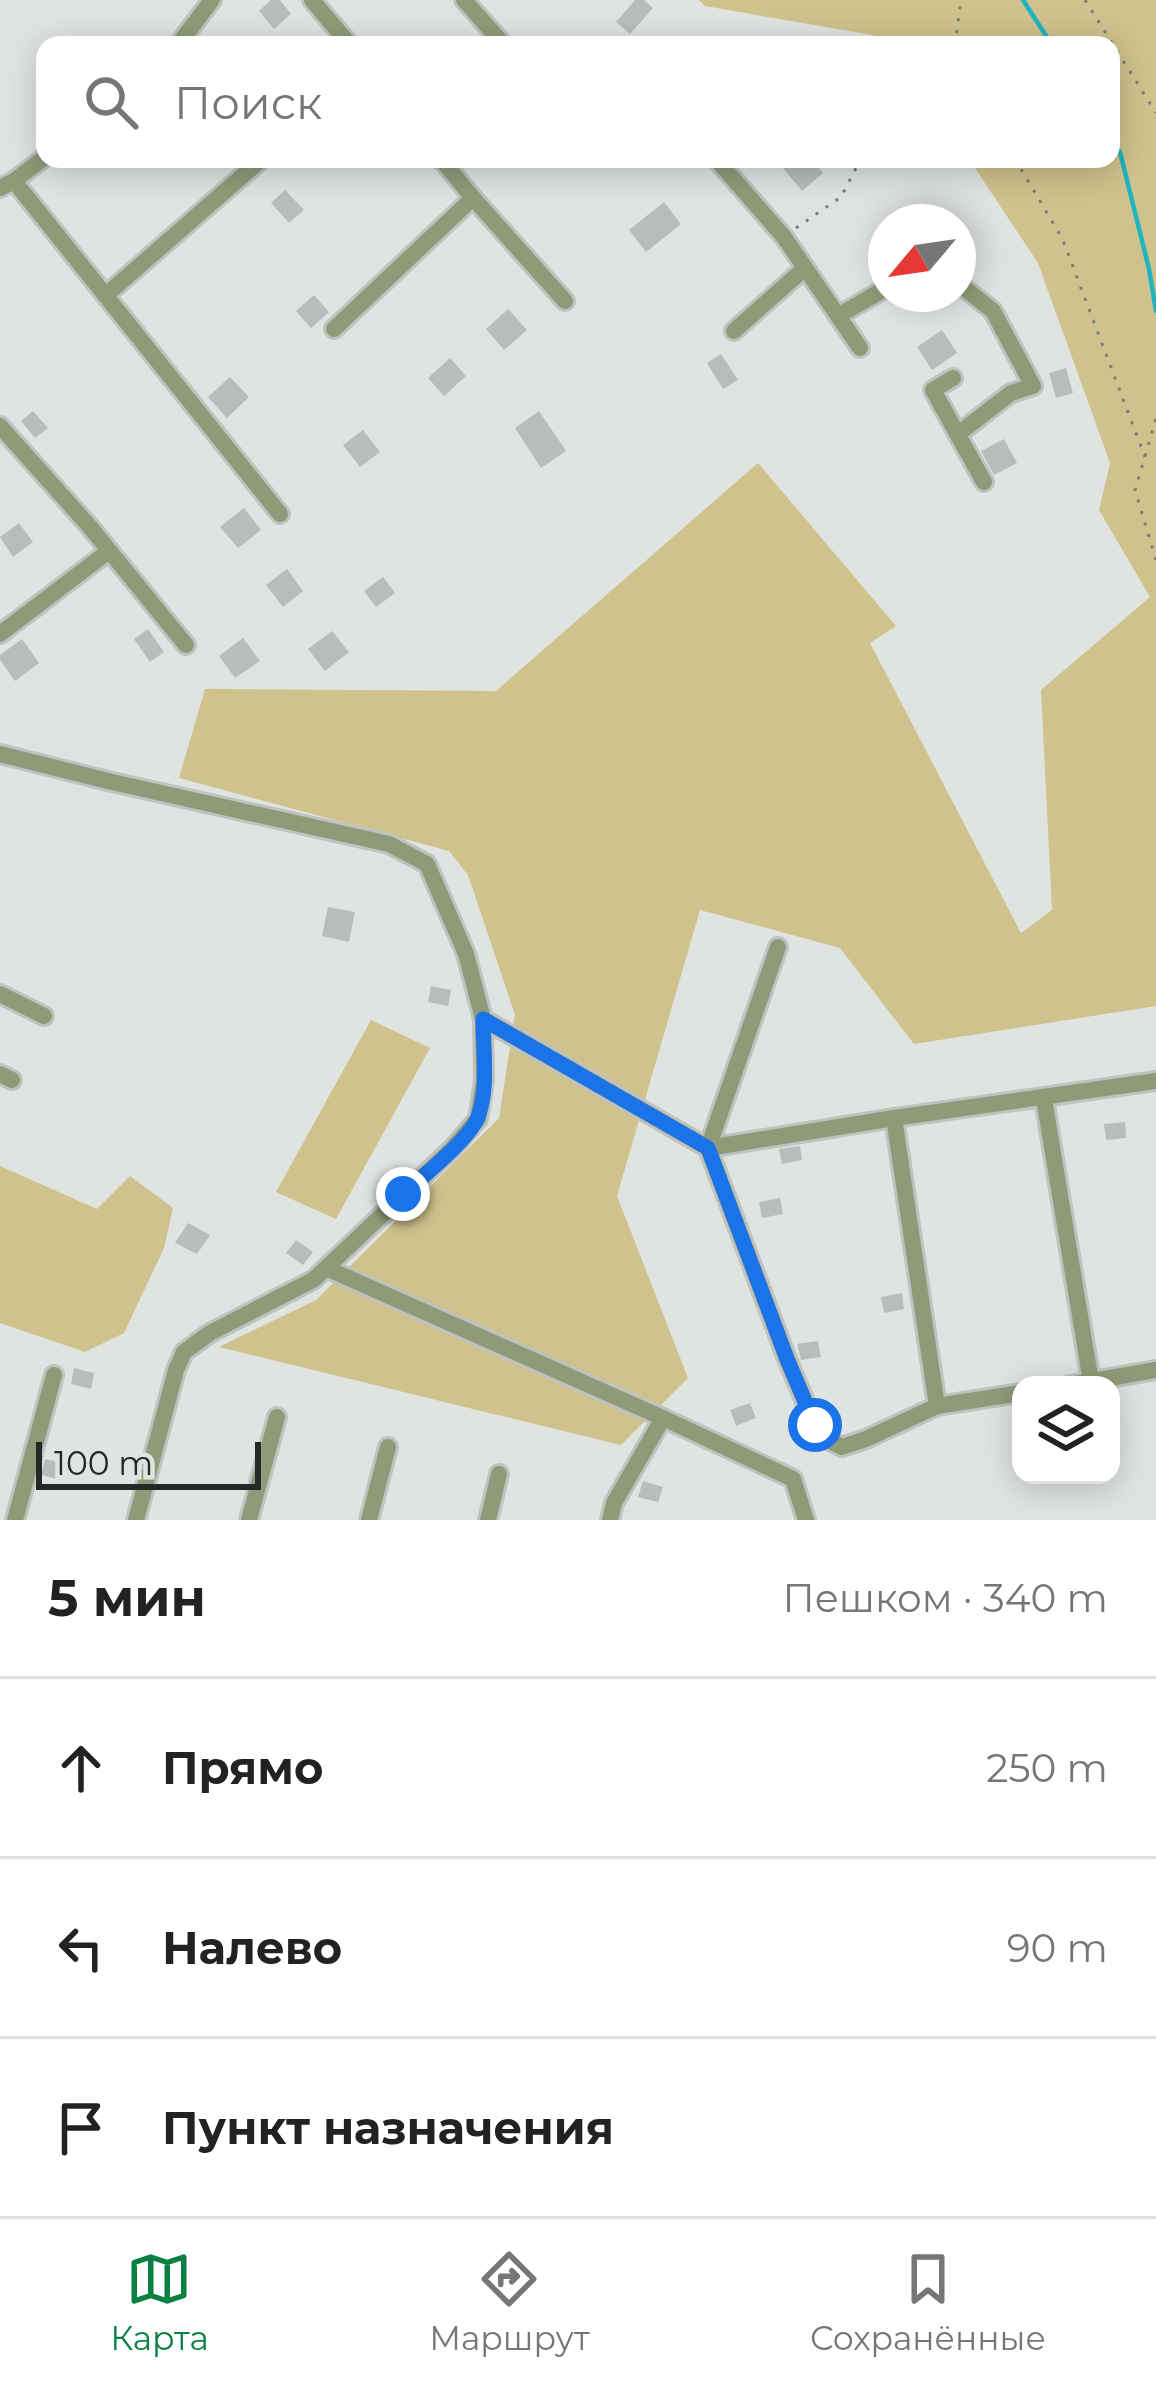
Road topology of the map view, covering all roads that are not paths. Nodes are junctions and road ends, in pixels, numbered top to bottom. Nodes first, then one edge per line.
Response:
1 (212, 0) edge
2 (312, 0) edge
3 (464, 0) edge
4 (185, 36) edge
5 (342, 36) edge
6 (496, 36) edge
7 (36, 163) edge
8 (252, 168) edge
9 (448, 168) edge
10 (724, 168) edge
11 (7, 184) edge
12 (472, 198) junction
13 (805, 268) junction
14 (106, 295) junction
15 (976, 297) edge
16 (868, 298) edge
17 (565, 301) dead end
18 (838, 316) junction
19 (334, 329) dead end
20 (734, 331) dead end
21 (860, 348) dead end
22 (953, 378) dead end
23 (0, 426) edge
24 (958, 434) junction
25 (985, 482) dead end
26 (280, 514) dead end
27 (109, 551) junction
28 (0, 634) edge
29 (186, 645) dead end
30 (0, 754) edge
31 (778, 947) dead end
32 (0, 994) edge
33 (44, 1016) dead end
34 (483, 1019) junction
35 (1156, 1081) edge
36 (1043, 1099) junction
37 (894, 1118) junction
38 (708, 1148) junction
39 (326, 1268) junction
40 (1156, 1370) edge
41 (54, 1375) dead end
42 (1089, 1376) edge
43 (1120, 1377) edge
44 (1012, 1394) edge
45 (937, 1406) junction
46 (277, 1417) dead end
47 (663, 1418) junction
48 (388, 1447) dead end
49 (499, 1474) dead end
50 (15, 1520) edge
51 (136, 1520) edge
52 (249, 1520) edge
53 (369, 1520) edge
54 (488, 1520) edge
55 (610, 1520) edge
56 (806, 1520) edge

1 - 4 street
2 - 5 street
3 - 6 street
7 - 11 street
8 - 14 street
9 - 12 street
10 - 13 street
11 - 14 street
12 - 17 street
12 - 19 street
13 - 18 street
13 - 20 street
14 - 26 street
15 - 24 street
16 - 18 street
18 - 21 street
22 - 24 street
23 - 27 street
24 - 25 street
27 - 28 street
27 - 29 street
30 - 34 street
31 - 38 street
32 - 33 street
34 - 38 street
34 - 39 street
35 - 36 street
36 - 37 street
36 - 42 street
37 - 38 street
37 - 45 street
38 - 45 street
39 - 47 street
39 - 51 street
40 - 43 street
41 - 50 street
44 - 45 street
46 - 52 street
47 - 55 street
47 - 56 street
48 - 53 street
49 - 54 street

